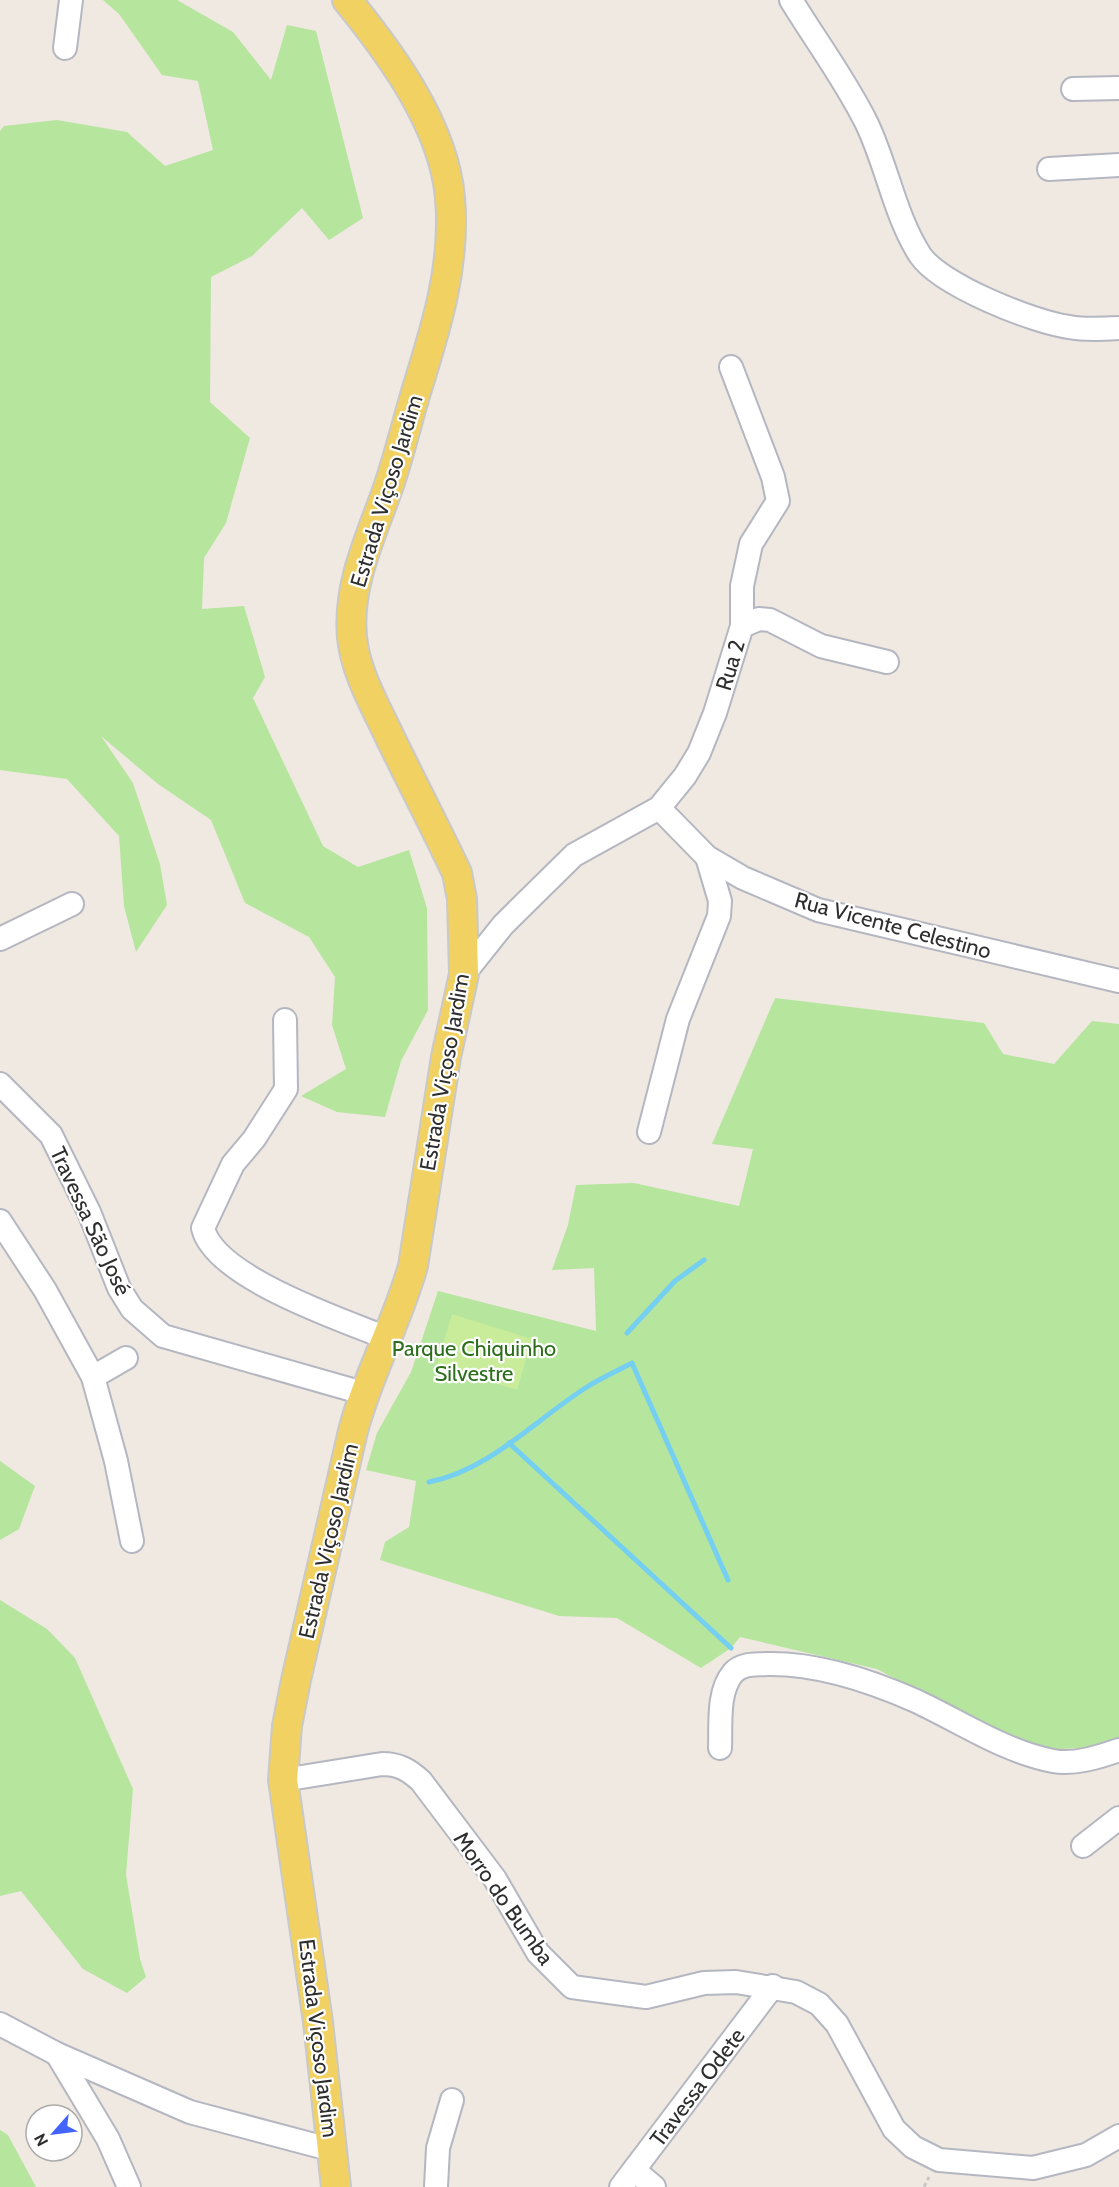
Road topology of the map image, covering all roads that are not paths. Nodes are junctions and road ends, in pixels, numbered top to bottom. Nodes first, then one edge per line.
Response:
1 (71, 0) edge
2 (347, 0) edge
3 (791, 0) edge
4 (65, 48) dead end
5 (1119, 88) edge
6 (1073, 89) dead end
7 (1119, 165) edge
8 (1049, 169) dead end
9 (1119, 328) edge
10 (731, 367) dead end
11 (742, 626) junction
12 (887, 662) dead end
13 (659, 808) junction
14 (707, 857) junction
15 (72, 904) dead end
16 (0, 939) edge
17 (464, 974) junction
18 (1119, 981) edge
19 (285, 1020) dead end
20 (0, 1084) edge
21 (649, 1132) dead end
22 (0, 1221) edge
23 (387, 1338) junction
24 (126, 1358) dead end
25 (93, 1377) junction
26 (363, 1393) junction
27 (132, 1541) dead end
28 (720, 1748) dead end
29 (1119, 1750) edge
30 (283, 1780) junction
31 (1119, 1818) edge
32 (1083, 1846) dead end
33 (773, 1986) junction
34 (0, 2024) edge
35 (57, 2054) junction
36 (452, 2100) dead end
37 (1119, 2136) edge
38 (333, 2150) junction
39 (627, 2178) edge
40 (129, 2187) edge
41 (336, 2187) edge
42 (436, 2187) edge
43 (654, 2187) edge

1 - 4 street
2 - 17 main road, Estrada Viçoso Jardim
3 - 9 street
5 - 6 street
7 - 8 street
10 - 11 street
11 - 12 street, Rua 2
11 - 13 street, Rua 2
13 - 14 street, Rua Vicente Celestino
13 - 17 street
14 - 18 street, Rua Vicente Celestino
14 - 21 street
15 - 16 street
17 - 23 main road, Estrada Viçoso Jardim
19 - 23 street
20 - 26 street, Travessa São José
22 - 25 street
23 - 26 main road, Estrada Viçoso Jardim
24 - 25 street
25 - 27 street
26 - 30 main road, Estrada Viçoso Jardim
28 - 29 street
30 - 33 street, Morro do Bumba
30 - 38 main road, Estrada Viçoso Jardim
31 - 32 street
33 - 37 street, Morro do Bumba
33 - 39 street, Travessa Odete
34 - 35 street
35 - 38 street
35 - 40 street
36 - 42 street
38 - 41 main road, Estrada Viçoso Jardim
39 - 43 street

